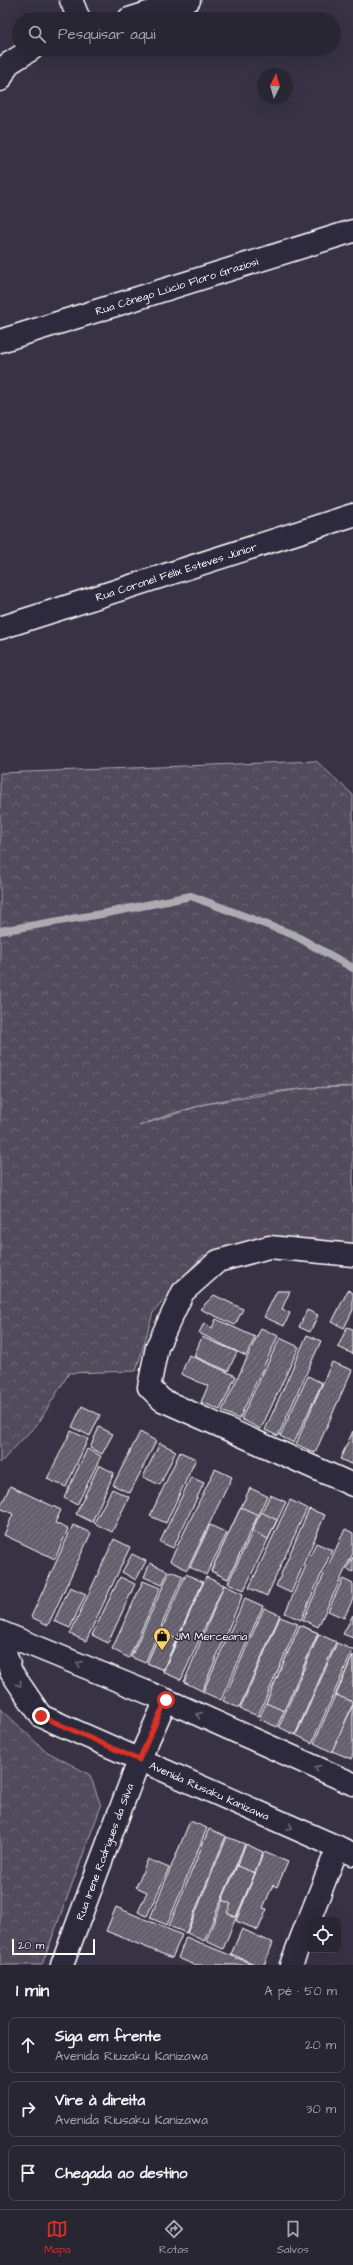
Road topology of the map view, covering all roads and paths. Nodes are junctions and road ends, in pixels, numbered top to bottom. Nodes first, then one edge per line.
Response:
1 (71, 0) edge
2 (189, 0) edge
3 (76, 12) edge
4 (151, 12) edge
5 (23, 56) edge
6 (4, 72) edge
7 (353, 231) edge
8 (0, 341) edge
9 (353, 515) edge
10 (0, 628) edge
11 (353, 1255) edge
12 (353, 1485) edge
13 (0, 1634) edge
14 (166, 1700) junction
15 (139, 1760) junction
16 (353, 1784) edge
17 (345, 1850) edge
18 (310, 1917) edge
19 (305, 1929) edge
20 (62, 1965) edge
21 (291, 1965) edge

1 - 3 street
2 - 4 street
5 - 6 street
7 - 8 street, Rua Cônego Lúcio Floro Graziosi
9 - 10 street, Rua Coronel Félix Esteves Júnior
11 - 12 street
14 -> 13 street, Avenida Riusaku Kanizawa
13 -> 15 street, Avenida Riusaku Kanizawa
14 - 15 street, Rua Irene Rodrigues da Silva
16 -> 14 street, Avenida Riusaku Kanizawa
15 -> 17 street, Avenida Riusaku Kanizawa
15 - 20 street, Rua Irene Rodrigues da Silva
17 - 18 street
19 - 21 street

